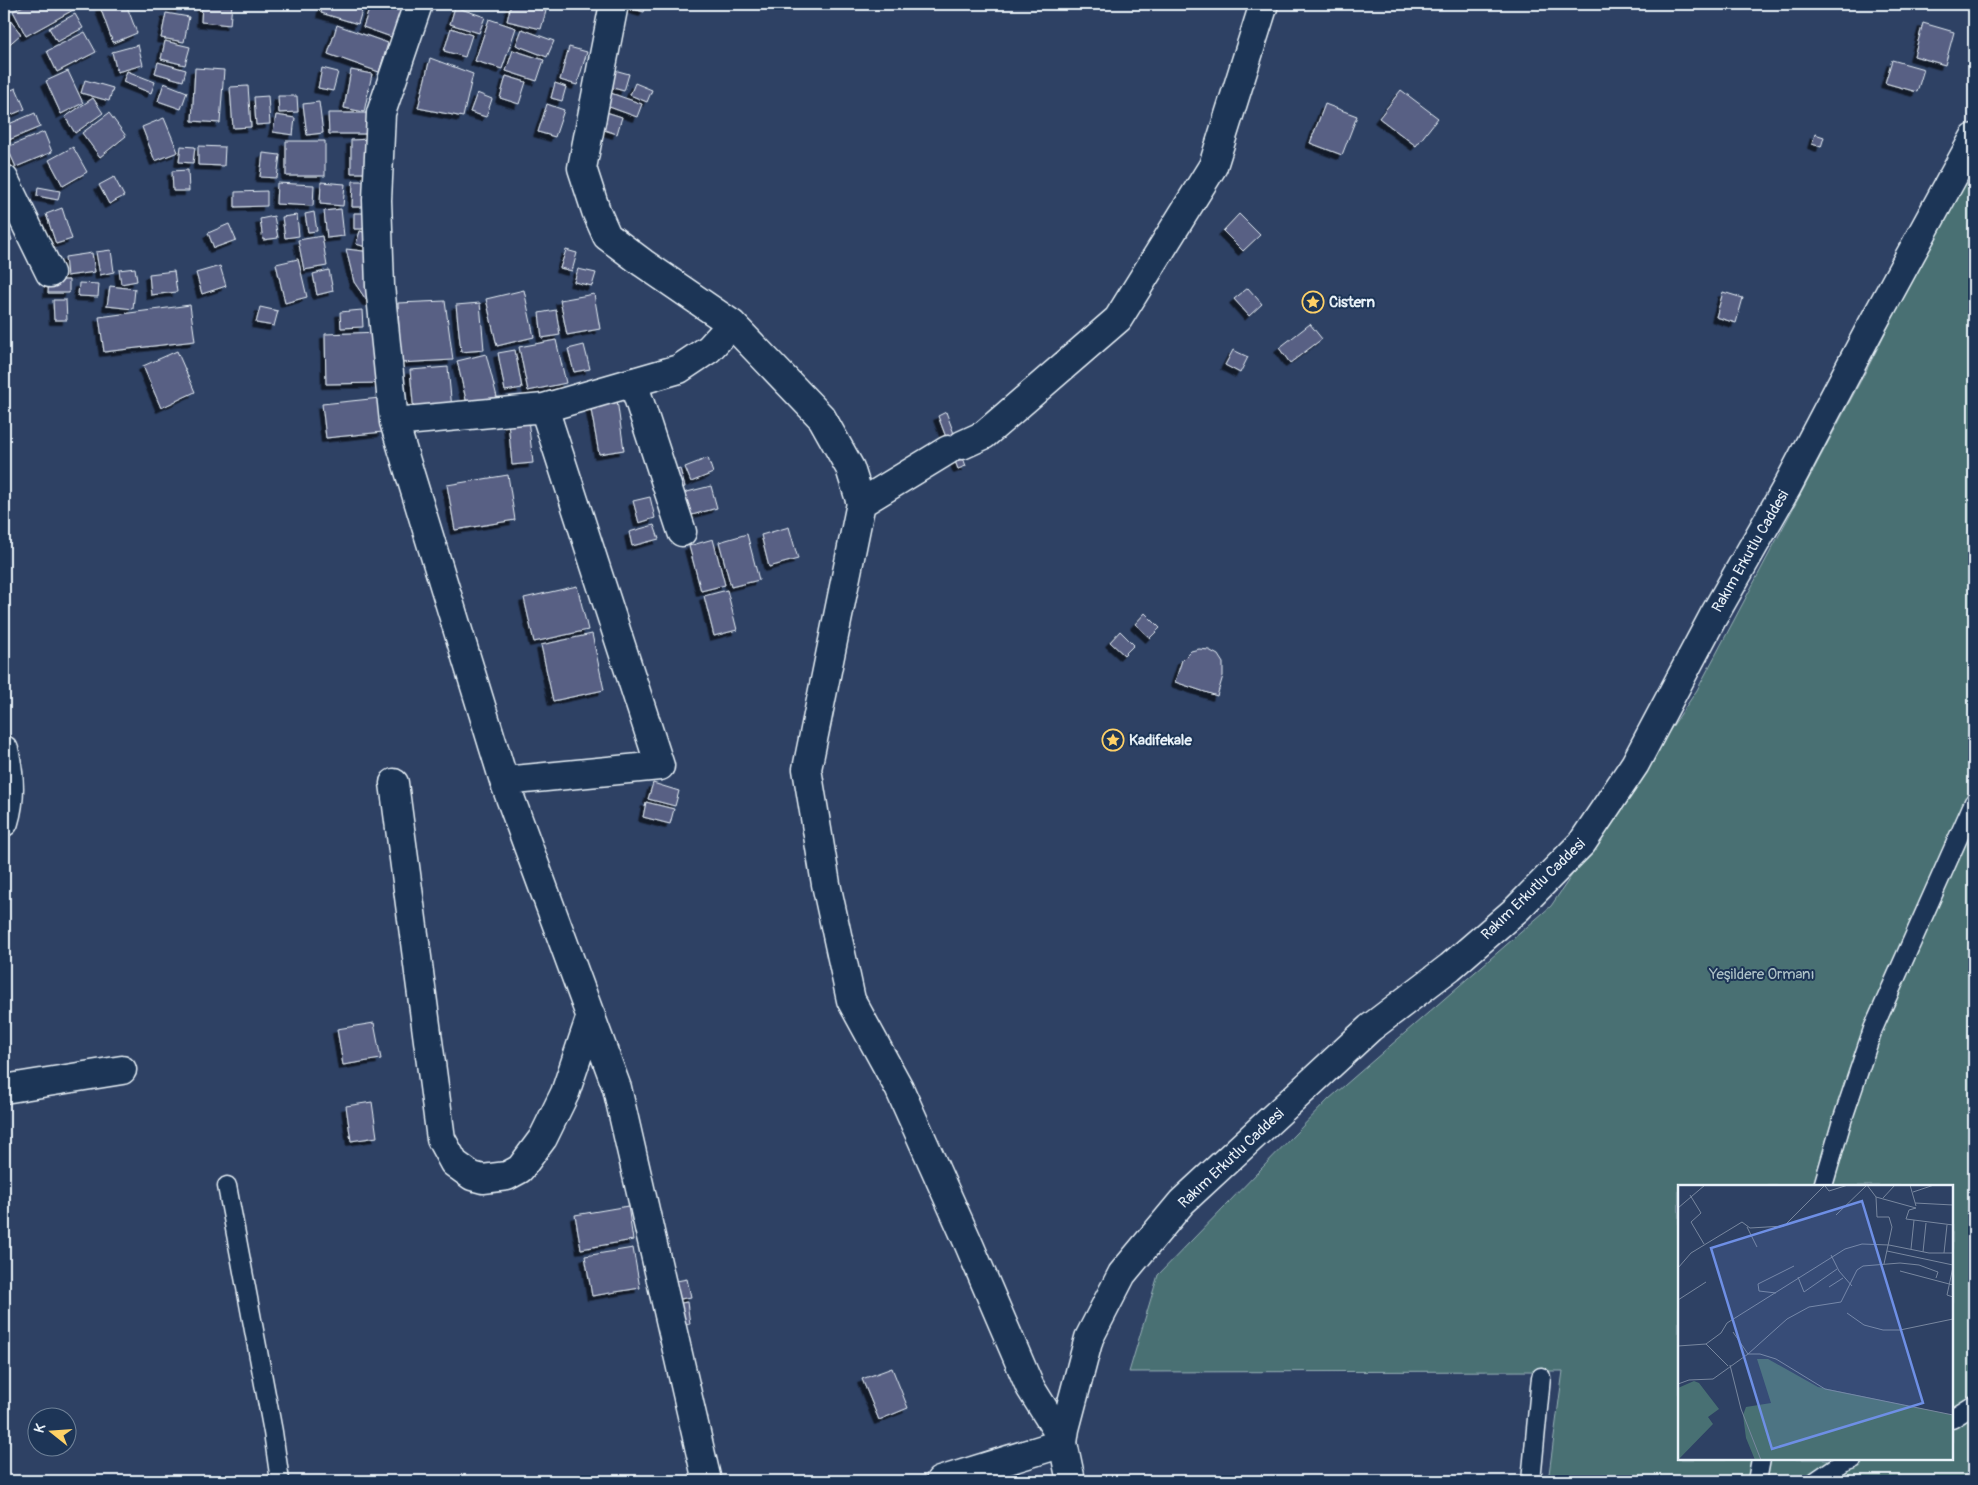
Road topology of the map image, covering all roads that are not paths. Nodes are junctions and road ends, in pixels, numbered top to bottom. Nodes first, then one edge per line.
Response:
1 (418, 4) edge
2 (614, 4) edge
3 (1264, 4) edge
4 (1974, 138) edge
5 (4, 179) edge
6 (50, 273) dead end
7 (732, 324) junction
8 (633, 382) junction
9 (544, 408) junction
10 (394, 422) junction
11 (861, 503) junction
12 (682, 532) dead end
13 (4, 750) edge
14 (504, 781) junction
15 (394, 783) dead end
16 (1974, 802) edge
17 (4, 822) edge
18 (591, 1016) junction
19 (122, 1070) dead end
20 (4, 1089) edge
21 (1823, 1185) edge
22 (226, 1186) dead end
23 (1541, 1377) dead end
24 (1974, 1406) edge
25 (1953, 1418) edge
26 (1063, 1442) junction
27 (1761, 1460) edge
28 (1850, 1460) edge
29 (280, 1481) edge
30 (707, 1481) edge
31 (940, 1481) edge
32 (1071, 1481) edge
33 (1531, 1481) edge
34 (1758, 1481) edge
35 (1816, 1481) edge

1 - 10 street
2 - 7 street
3 - 11 street
4 - 26 street, Rakım Erkutlu Caddesi
5 - 6 street
7 - 8 street
7 - 11 street
8 - 9 street
8 - 12 street
9 - 10 street
9 - 14 street
10 - 14 street
11 - 26 street
13 - 17 street
14 - 18 street
15 - 18 street
16 - 21 lane
18 - 30 street
19 - 20 street
22 - 29 lane
23 - 33 lane
24 - 25 lane
26 - 31 street
26 - 32 street, Rakım Erkutlu Caddesi
27 - 34 lane
28 - 35 lane

